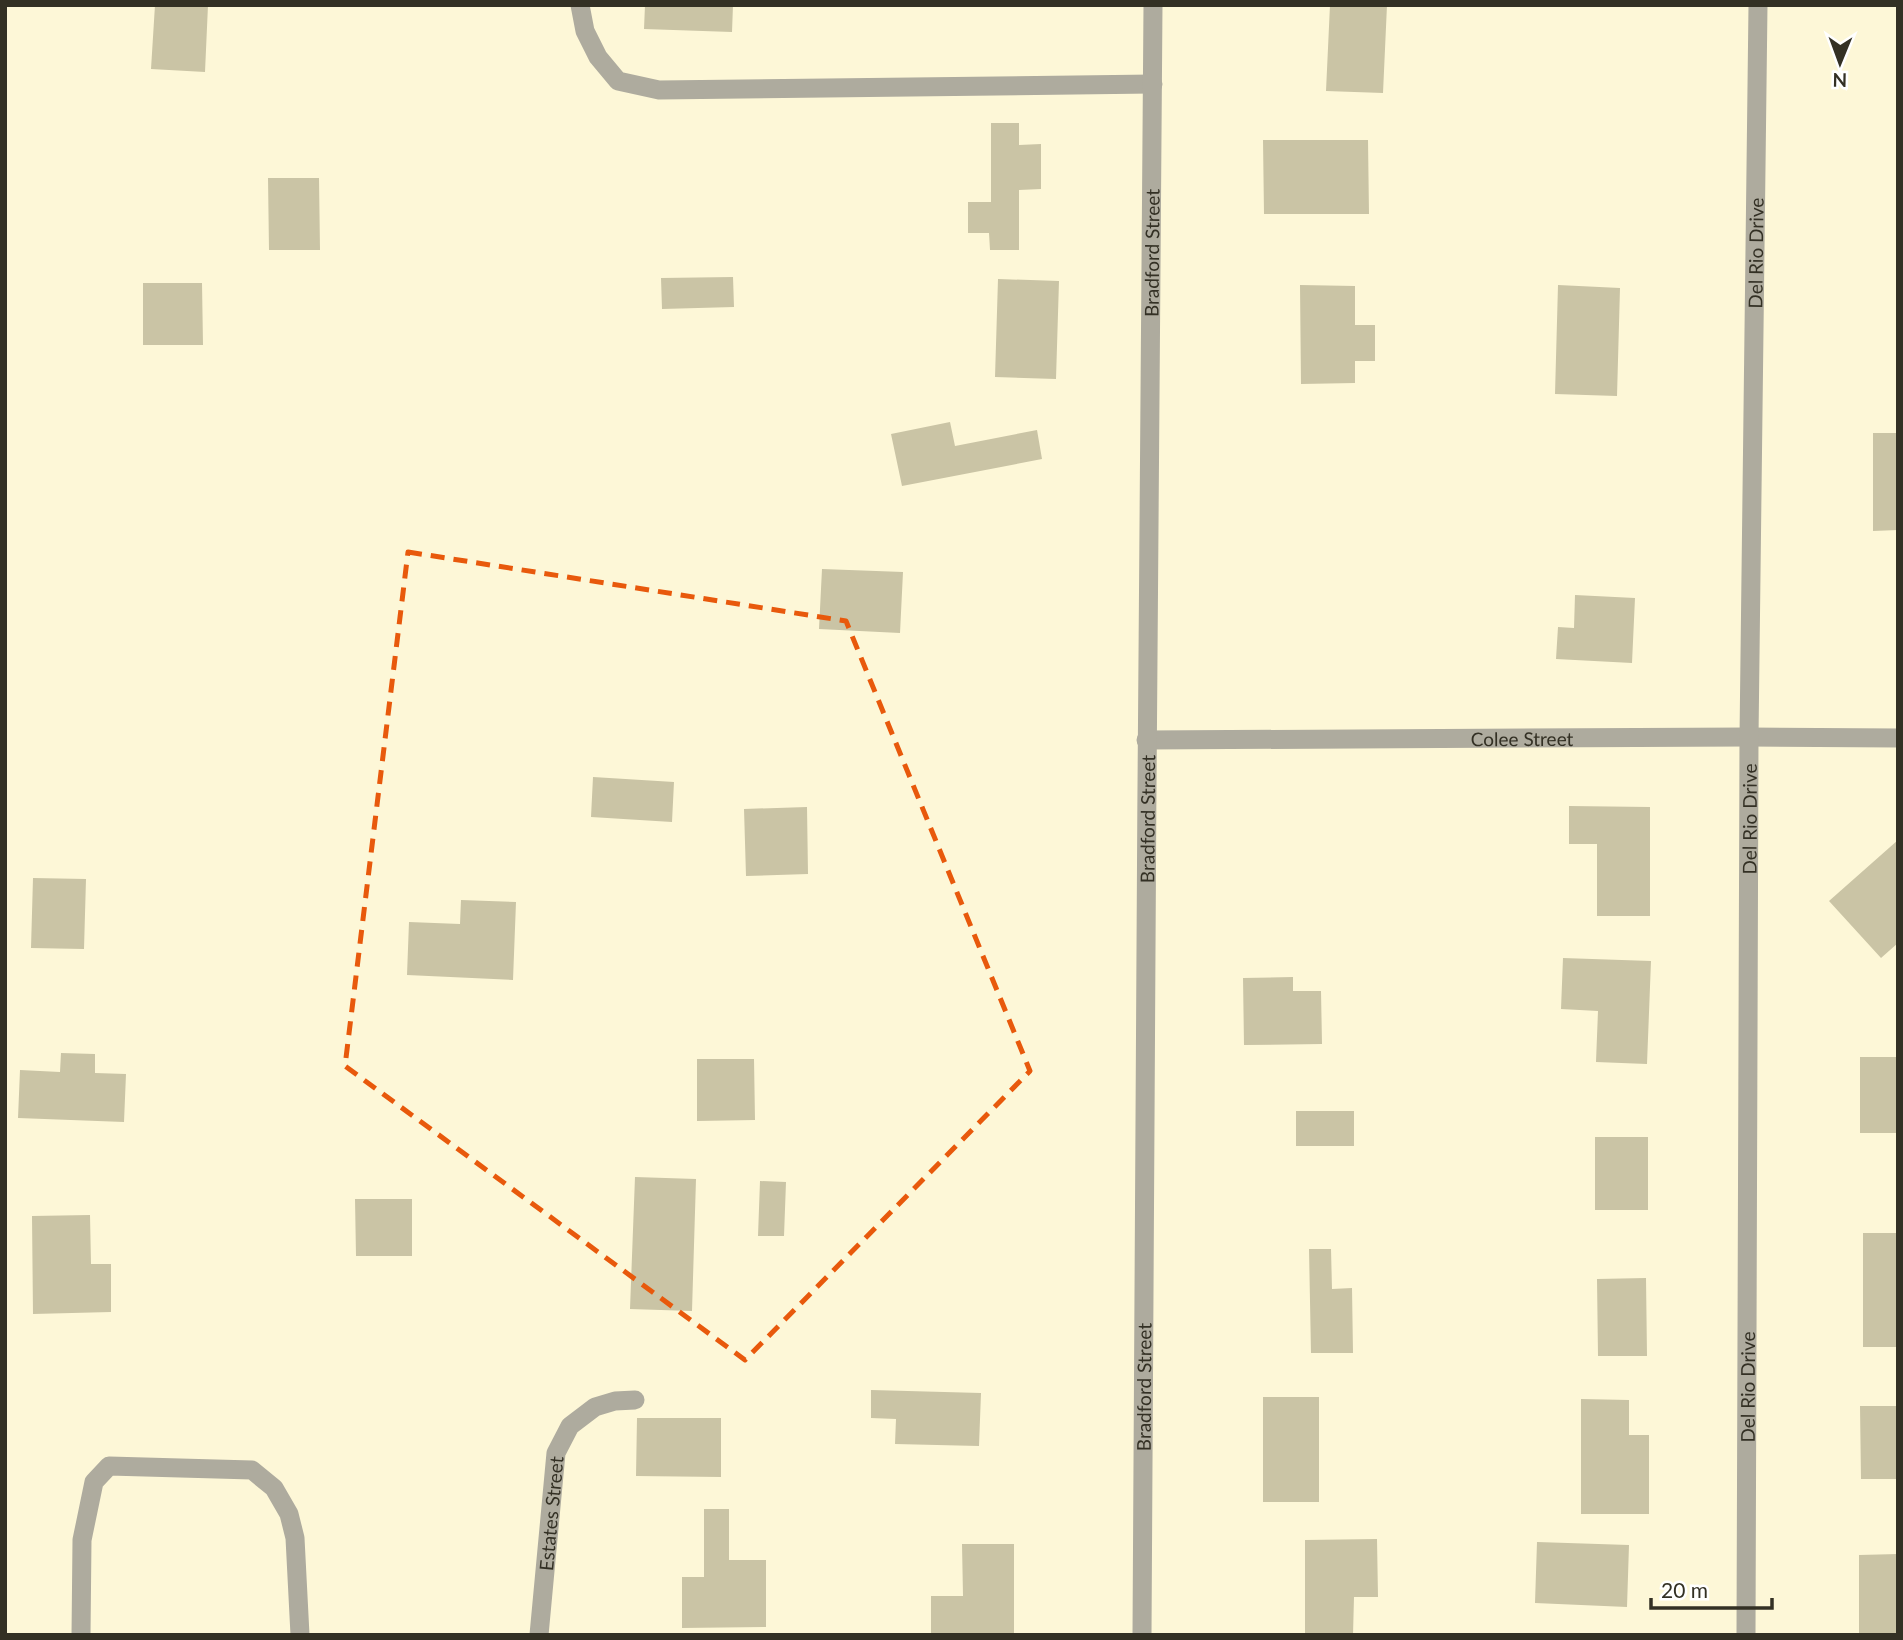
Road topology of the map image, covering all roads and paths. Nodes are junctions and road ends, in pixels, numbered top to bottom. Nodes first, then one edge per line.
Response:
1 (580, 5) edge
2 (1153, 5) edge
3 (1758, 5) edge
4 (1153, 84) junction
5 (1749, 737) junction
6 (1898, 738) edge
7 (1146, 740) junction
8 (635, 1400) dead end
9 (81, 1635) edge
10 (300, 1635) edge
11 (539, 1635) edge
12 (1142, 1635) edge
13 (1746, 1635) edge

1 - 4 street
2 - 4 street, Bradford Street
3 - 5 street, Del Rio Drive
4 - 7 street, Bradford Street
5 - 6 street, Colee Street
5 - 7 street, Colee Street
5 - 13 street, Del Rio Drive
7 - 12 street, Bradford Street
8 - 11 street, Estates Street
9 - 10 street

